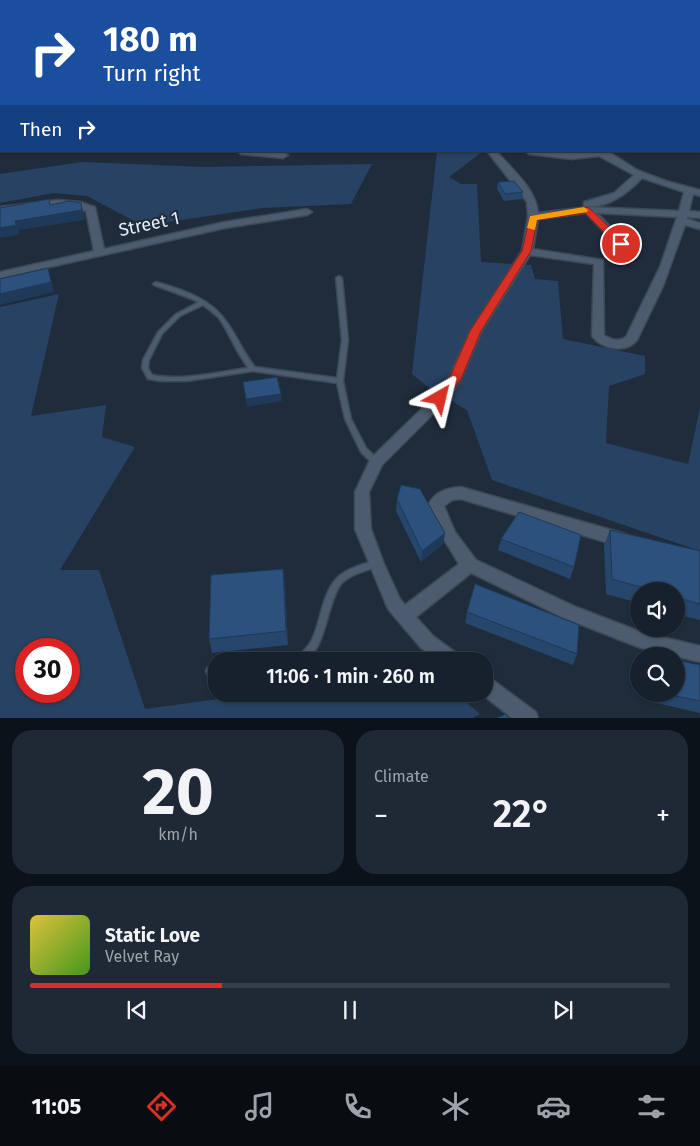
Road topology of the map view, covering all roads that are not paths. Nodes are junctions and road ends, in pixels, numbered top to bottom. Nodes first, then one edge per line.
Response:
1 (255, 152) edge
2 (492, 152) edge
3 (537, 152) edge
4 (283, 154) dead end
5 (641, 174) junction
6 (689, 190) junction
7 (700, 193) edge
8 (0, 210) edge
9 (588, 210) junction
10 (307, 212) dead end
11 (533, 214) junction
12 (700, 215) edge
13 (683, 217) junction
14 (700, 226) edge
15 (527, 251) junction
16 (100, 253) junction
17 (632, 255) dead end
18 (0, 274) edge
19 (339, 278) dead end
20 (156, 284) dead end
21 (204, 302) junction
22 (253, 369) junction
23 (340, 381) junction
24 (376, 462) junction
25 (634, 543) edge
26 (376, 564) junction
27 (470, 565) junction
28 (405, 615) junction
29 (309, 652) edge
30 (441, 652) edge
31 (700, 654) edge
32 (493, 691) edge
33 (530, 718) edge

1 - 4 street
2 - 11 street
3 - 5 street
5 - 6 street
5 - 11 street
6 - 7 street
6 - 13 street
8 - 16 street
9 - 11 street
9 - 13 street
9 - 17 street
10 - 16 street, Street 1
11 - 15 street
12 - 13 street
13 - 14 street
13 - 15 street
15 - 24 street
16 - 18 street, Street 1
19 - 23 lane
20 - 21 lane
21 - 22 lane
21 - 22 lane
22 - 23 lane
23 - 24 lane
24 - 26 street
25 - 27 street
26 - 28 street
26 - 29 lane
27 - 28 street
27 - 31 street
28 - 30 street
32 - 33 street

